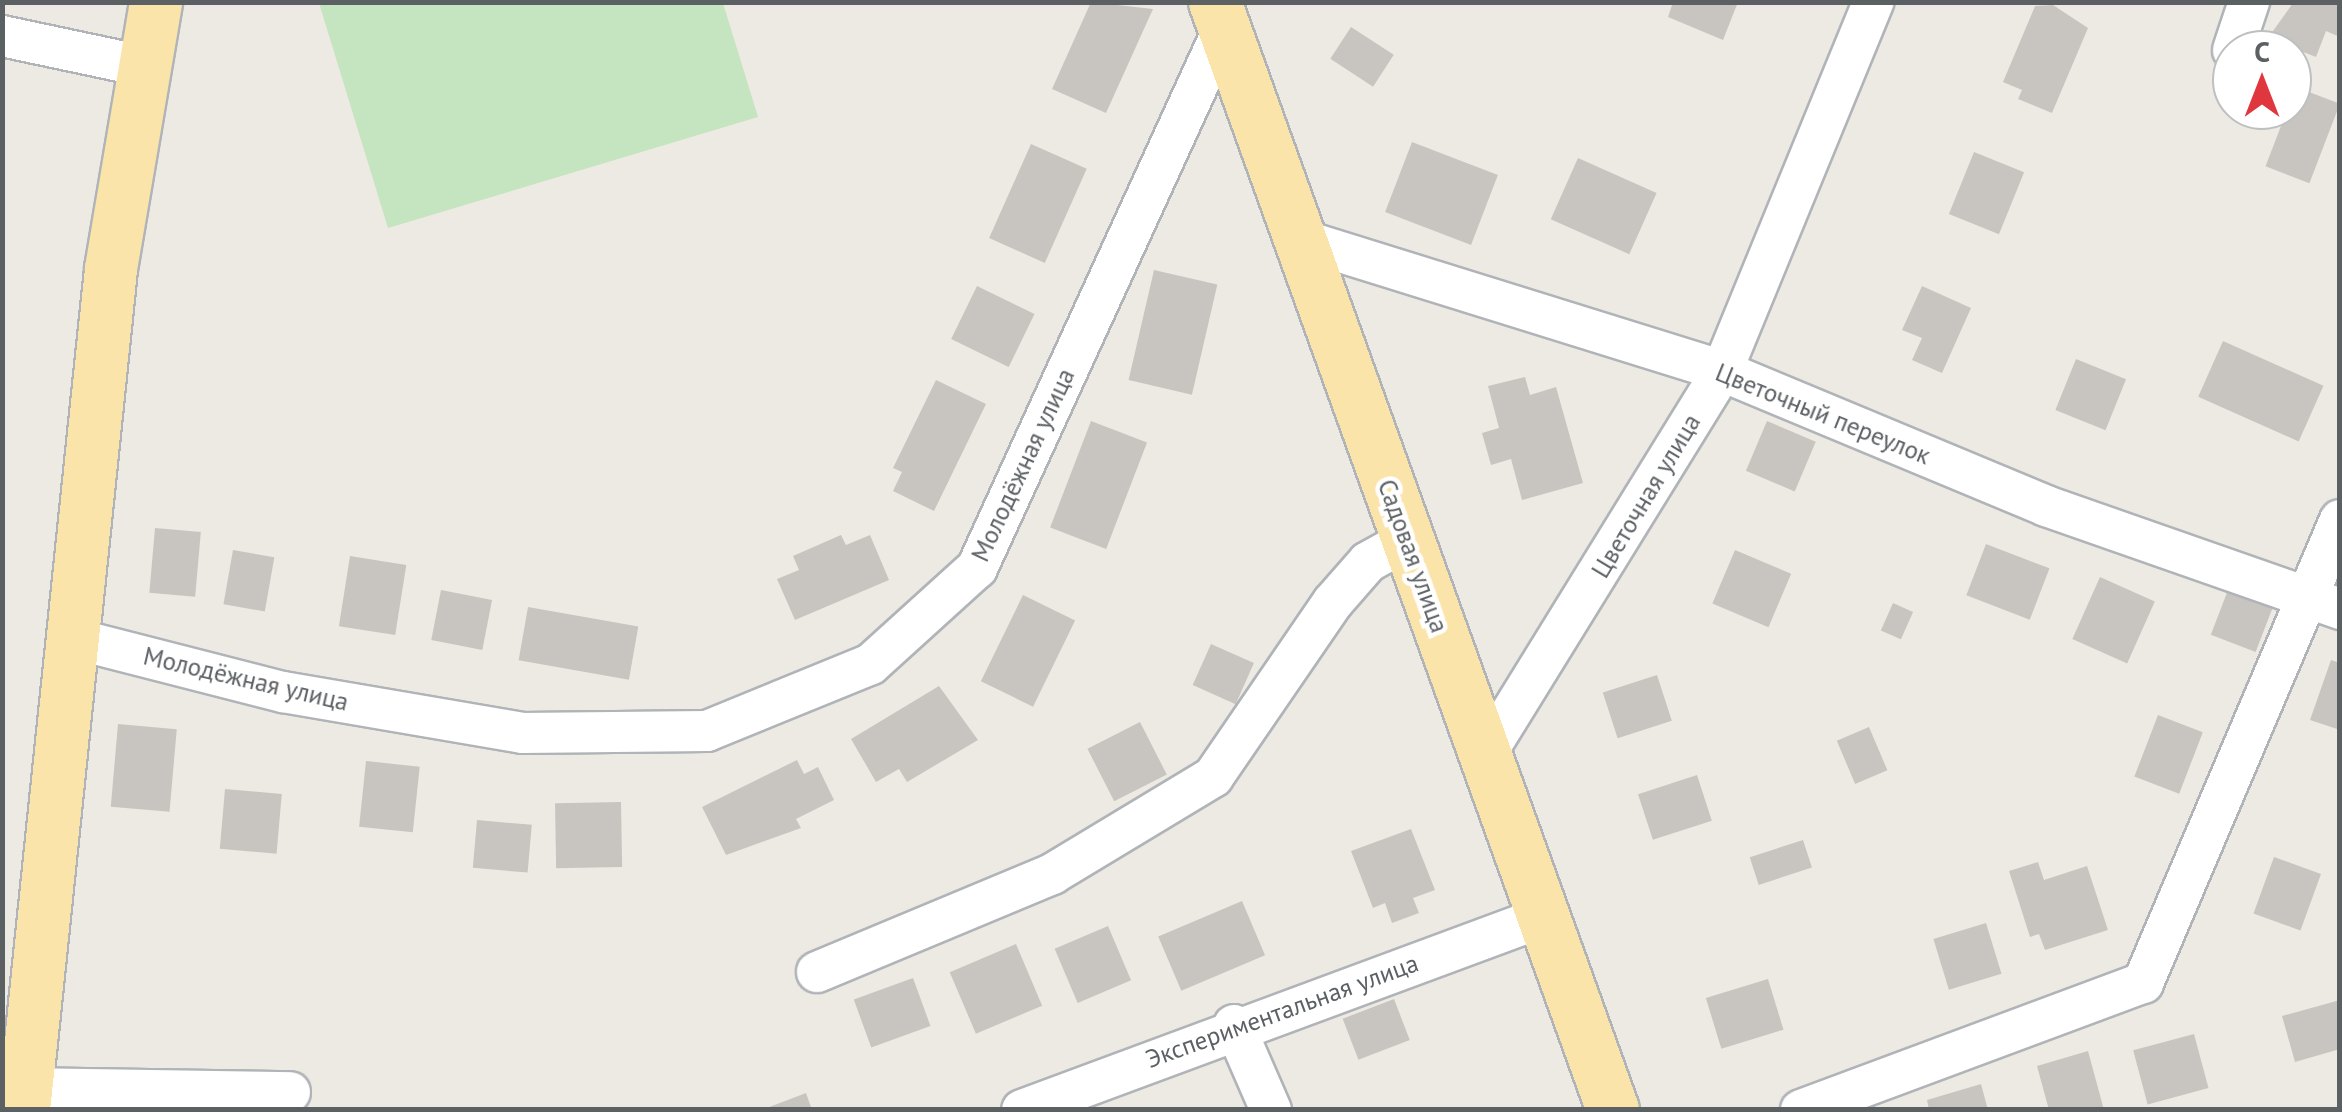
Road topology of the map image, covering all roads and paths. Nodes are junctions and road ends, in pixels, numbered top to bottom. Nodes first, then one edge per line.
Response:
1 (156, 2) edge
2 (1873, 2) edge
3 (2249, 2) edge
4 (1219, 16) edge
5 (2240, 30) edge
6 (2, 36) edge
7 (139, 64) junction
8 (1299, 240) junction
9 (1722, 371) junction
10 (2340, 520) edge
11 (1408, 540) junction
12 (2324, 601) edge
13 (72, 638) junction
14 (1485, 756) junction
15 (1543, 916) junction
16 (817, 972) dead end
17 (1234, 1026) junction
18 (290, 1092) dead end
19 (25, 1098) edge
20 (1022, 1110) edge
21 (1271, 1110) edge
22 (1613, 1110) edge
23 (1801, 1110) edge

1 - 7 main road
2 - 9 street, Цветочная улица
3 - 5 street
4 - 8 main road, Садовая улица
4 - 13 street, Молодёжная улица
6 - 7 street
7 - 13 main road
8 - 9 street, Цветочный переулок
8 - 11 main road, Садовая улица
9 - 12 street, Цветочный переулок
9 - 14 street, Цветочная улица
10 - 12 street
11 - 14 main road, Садовая улица
11 - 16 street
12 - 23 street
13 - 19 main road
14 - 15 main road, Садовая улица
15 - 17 street, Экспериментальная улица
15 - 22 main road, Садовая улица
17 - 20 street, Экспериментальная улица
17 - 21 street
18 - 19 street

